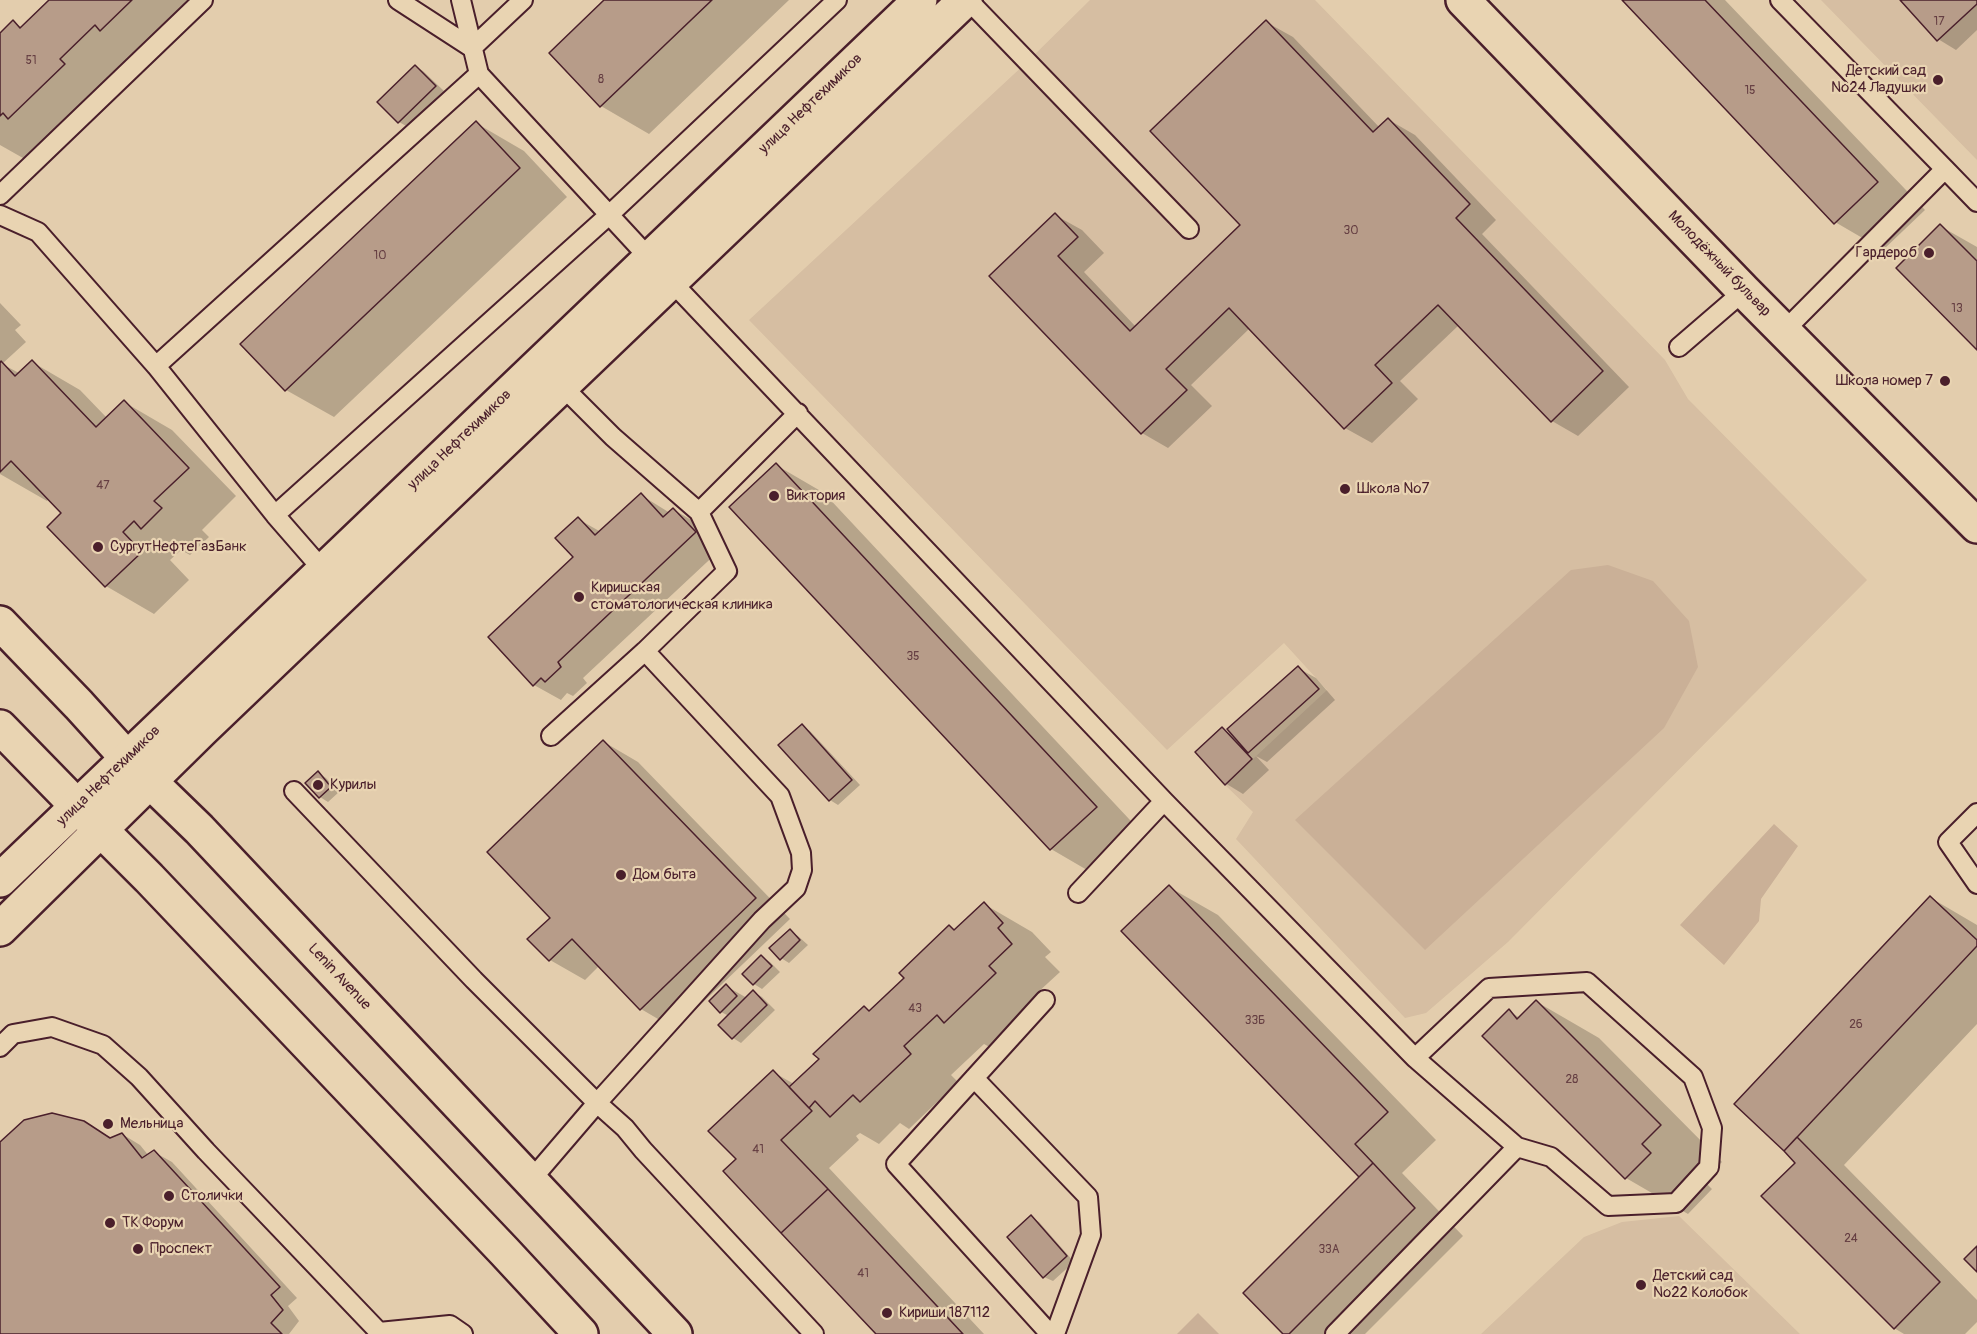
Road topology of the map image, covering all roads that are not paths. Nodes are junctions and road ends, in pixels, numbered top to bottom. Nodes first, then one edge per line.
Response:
1 (204, 0) edge
2 (398, 0) edge
3 (461, 0) edge
4 (523, 0) edge
5 (837, 0) edge
6 (920, 0) edge
7 (967, 0) edge
8 (1463, 0) edge
9 (1780, 0) edge
10 (472, 48) junction
11 (479, 74) junction
12 (1946, 170) junction
13 (0, 195) edge
14 (1977, 202) edge
15 (0, 215) edge
16 (609, 215) junction
17 (1189, 229) dead end
18 (660, 269) junction
19 (1744, 291) junction
20 (1784, 331) junction
21 (1679, 347) dead end
22 (156, 366) junction
23 (550, 374) junction
24 (798, 413) junction
25 (699, 512) junction
26 (275, 515) junction
27 (1977, 526) edge
28 (323, 570) junction
29 (344, 594) junction
30 (0, 623) edge
31 (645, 651) junction
32 (0, 727) edge
33 (551, 736) dead end
34 (127, 758) junction
35 (150, 782) junction
36 (294, 791) dead end
37 (1164, 801) junction
38 (78, 807) junction
39 (1977, 813) edge
40 (101, 830) junction
41 (0, 880) edge
42 (1977, 884) edge
43 (1078, 893) dead end
44 (0, 929) edge
45 (1045, 1000) dead end
46 (0, 1047) edge
47 (1415, 1058) junction
48 (974, 1078) junction
49 (597, 1103) junction
50 (1517, 1147) junction
51 (531, 1180) junction
52 (377, 1333) edge
53 (463, 1334) edge
54 (581, 1334) edge
55 (675, 1334) edge
56 (814, 1334) edge
57 (1050, 1334) edge
58 (1055, 1334) edge
59 (1335, 1334) edge

1 - 13 lane
2 - 10 lane
3 - 10 lane
4 - 10 lane
5 - 16 lane
6 - 18 street, улица Нефтехимиков
7 - 17 lane
7 - 18 street
8 - 19 street, Молодёжный бульвар
9 - 12 lane
10 - 11 lane
11 - 16 lane
11 - 22 lane
12 - 14 lane
12 - 20 lane
15 - 22 lane
16 - 18 lane
16 - 26 lane
18 - 23 street, улица Нефтехимиков
18 - 24 lane
19 - 20 street, Молодёжный бульвар
19 - 21 lane
20 - 27 street, Молодёжный бульвар
22 - 26 lane
23 - 25 lane
23 - 28 street, улица Нефтехимиков
23 - 29 street
24 - 25 lane
24 - 37 lane
25 - 31 lane
26 - 28 lane
28 - 29 lane
28 - 34 street, улица Нефтехимиков
29 - 35 street
30 - 34 street, Lenin Avenue
31 - 33 lane
31 - 49 lane
32 - 38 street
34 - 35 street, Lenin Avenue
34 - 38 street, улица Нефтехимиков
35 - 40 street
35 - 51 street, Lenin Avenue
36 - 49 lane
37 - 43 lane
37 - 47 lane
38 - 40 street
38 - 41 street, улица Нефтехимиков
39 - 42 lane
40 - 44 street
40 - 54 street
45 - 48 lane
46 - 52 lane
47 - 50 lane
47 - 50 lane
48 - 57 lane
48 - 58 lane
49 - 51 lane
49 - 56 lane
50 - 59 lane
51 - 55 street, Lenin Avenue
52 - 53 lane

